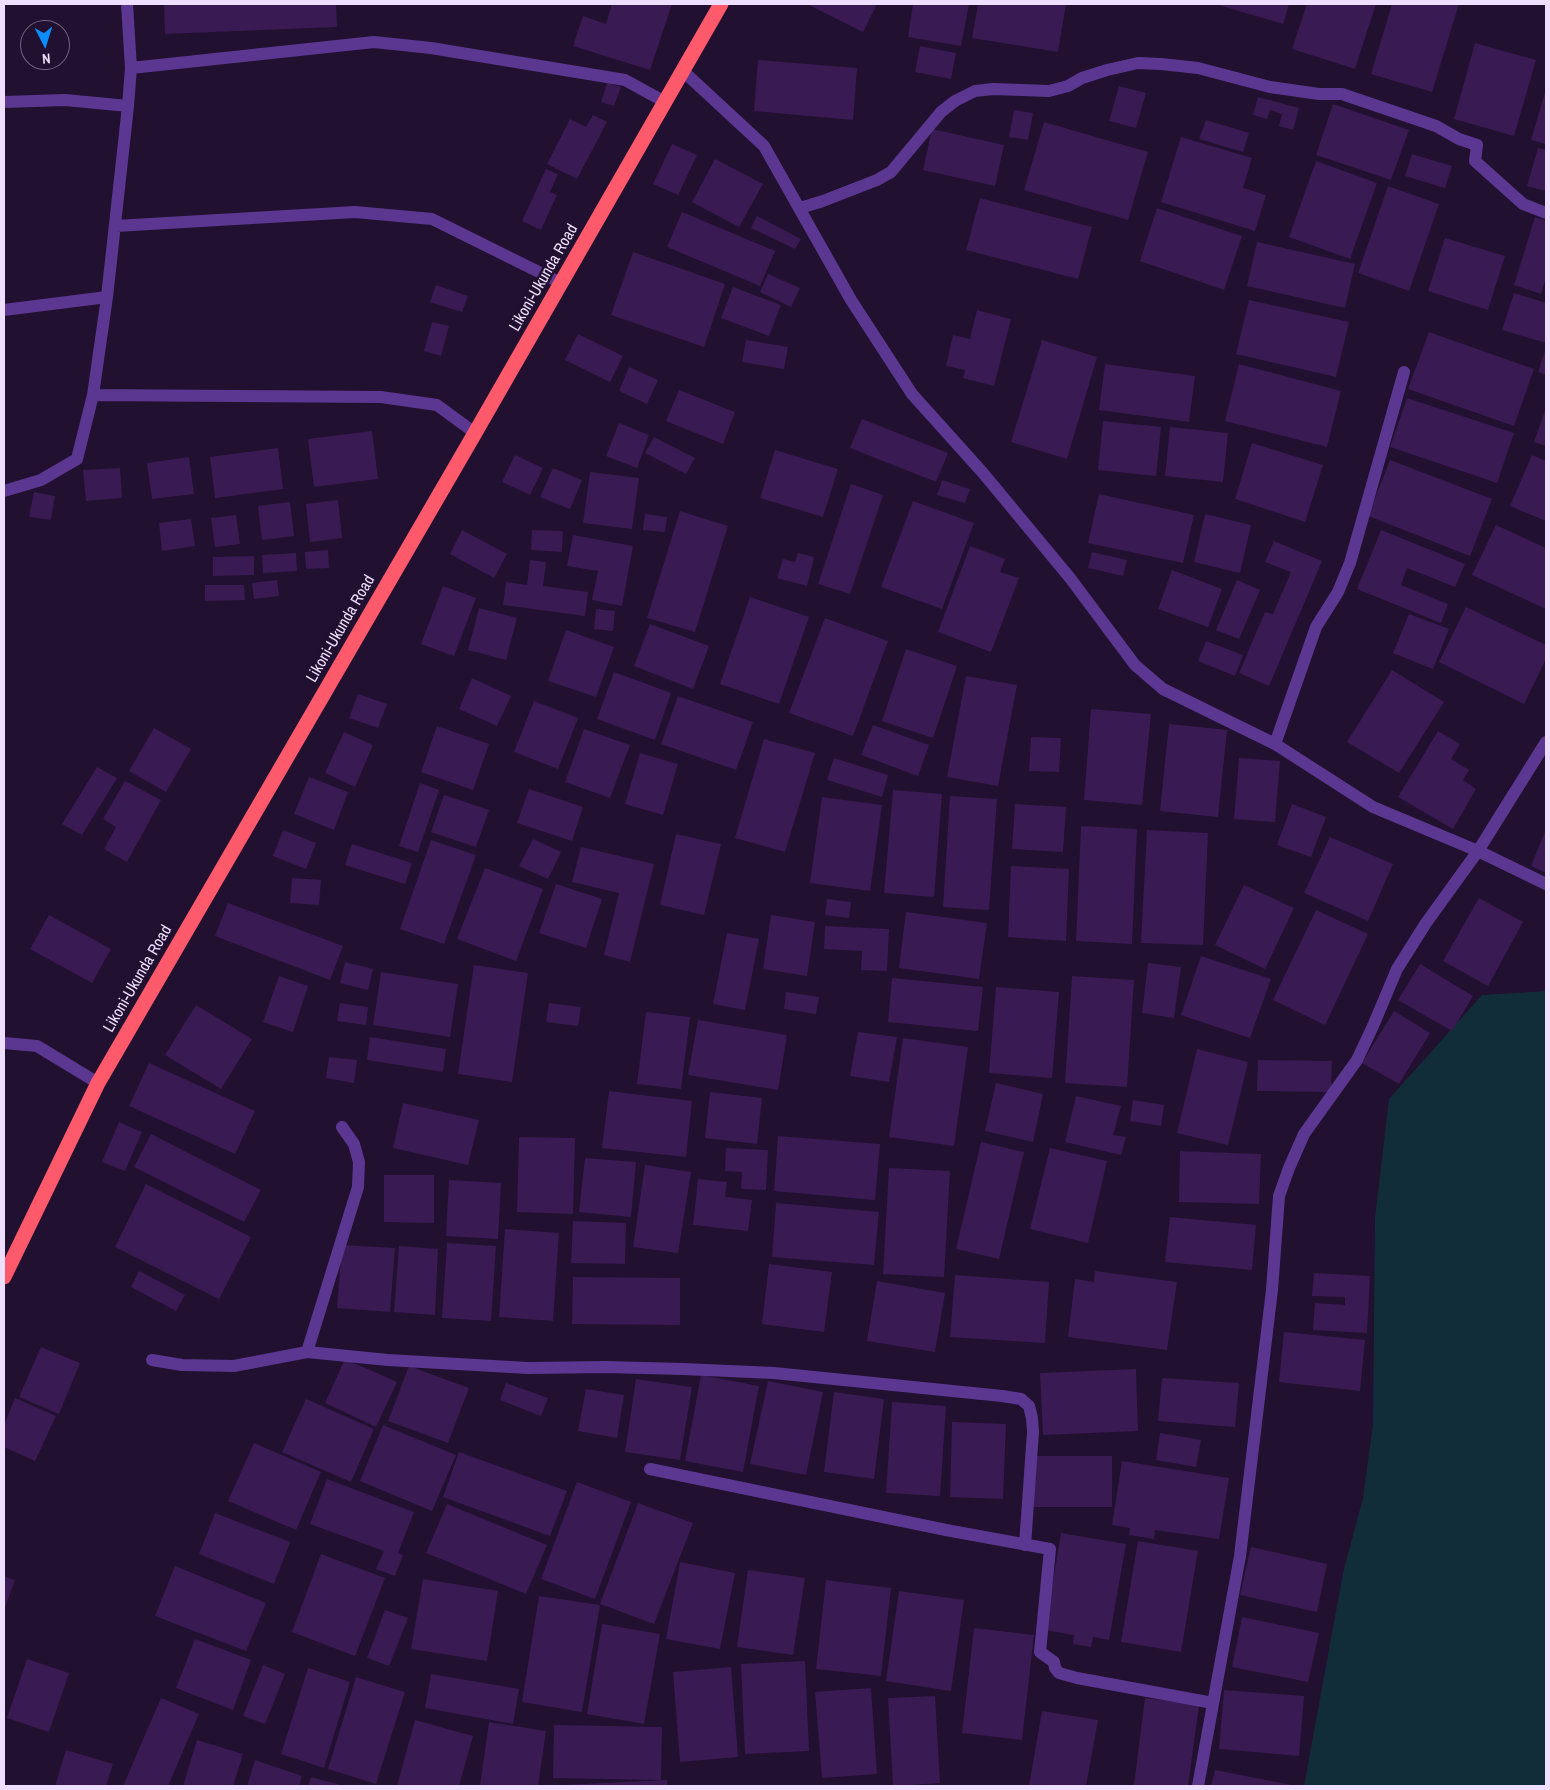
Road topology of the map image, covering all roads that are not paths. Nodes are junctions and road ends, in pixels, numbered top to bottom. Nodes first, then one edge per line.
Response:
1 (127, 4) edge
2 (721, 4) edge
3 (131, 68) junction
4 (683, 71) junction
5 (4, 102) edge
6 (665, 102) junction
7 (128, 106) junction
8 (800, 208) junction
9 (1546, 214) edge
10 (116, 226) junction
11 (561, 283) junction
12 (107, 297) junction
13 (4, 310) edge
14 (1404, 372) dead end
15 (93, 395) junction
16 (475, 433) junction
17 (4, 491) edge
18 (1546, 742) edge
19 (1275, 744) junction
20 (1478, 851) junction
21 (1546, 884) edge
22 (4, 1043) edge
23 (98, 1082) junction
24 (342, 1127) dead end
25 (4, 1277) edge
26 (307, 1352) junction
27 (152, 1360) dead end
28 (650, 1469) dead end
29 (1025, 1544) junction
30 (1213, 1703) junction
31 (1198, 1786) edge

1 - 3 street
2 - 4 highway, Likoni-Ukunda Road
3 - 6 street
3 - 7 street
4 - 6 highway, Likoni-Ukunda Road
4 - 8 street
5 - 7 street
6 - 11 highway, Likoni-Ukunda Road
7 - 10 street
8 - 9 street
8 - 19 street
10 - 11 street
10 - 12 street
11 - 16 highway, Likoni-Ukunda Road
12 - 13 street
12 - 15 street
14 - 19 street
15 - 16 street
15 - 17 street
16 - 23 highway, Likoni-Ukunda Road
18 - 20 street
19 - 20 street
20 - 21 street
20 - 30 street
22 - 23 street
23 - 25 highway, Likoni-Ukunda Road
24 - 26 street
26 - 27 street
26 - 29 street
28 - 29 street
29 - 30 street
30 - 31 street

